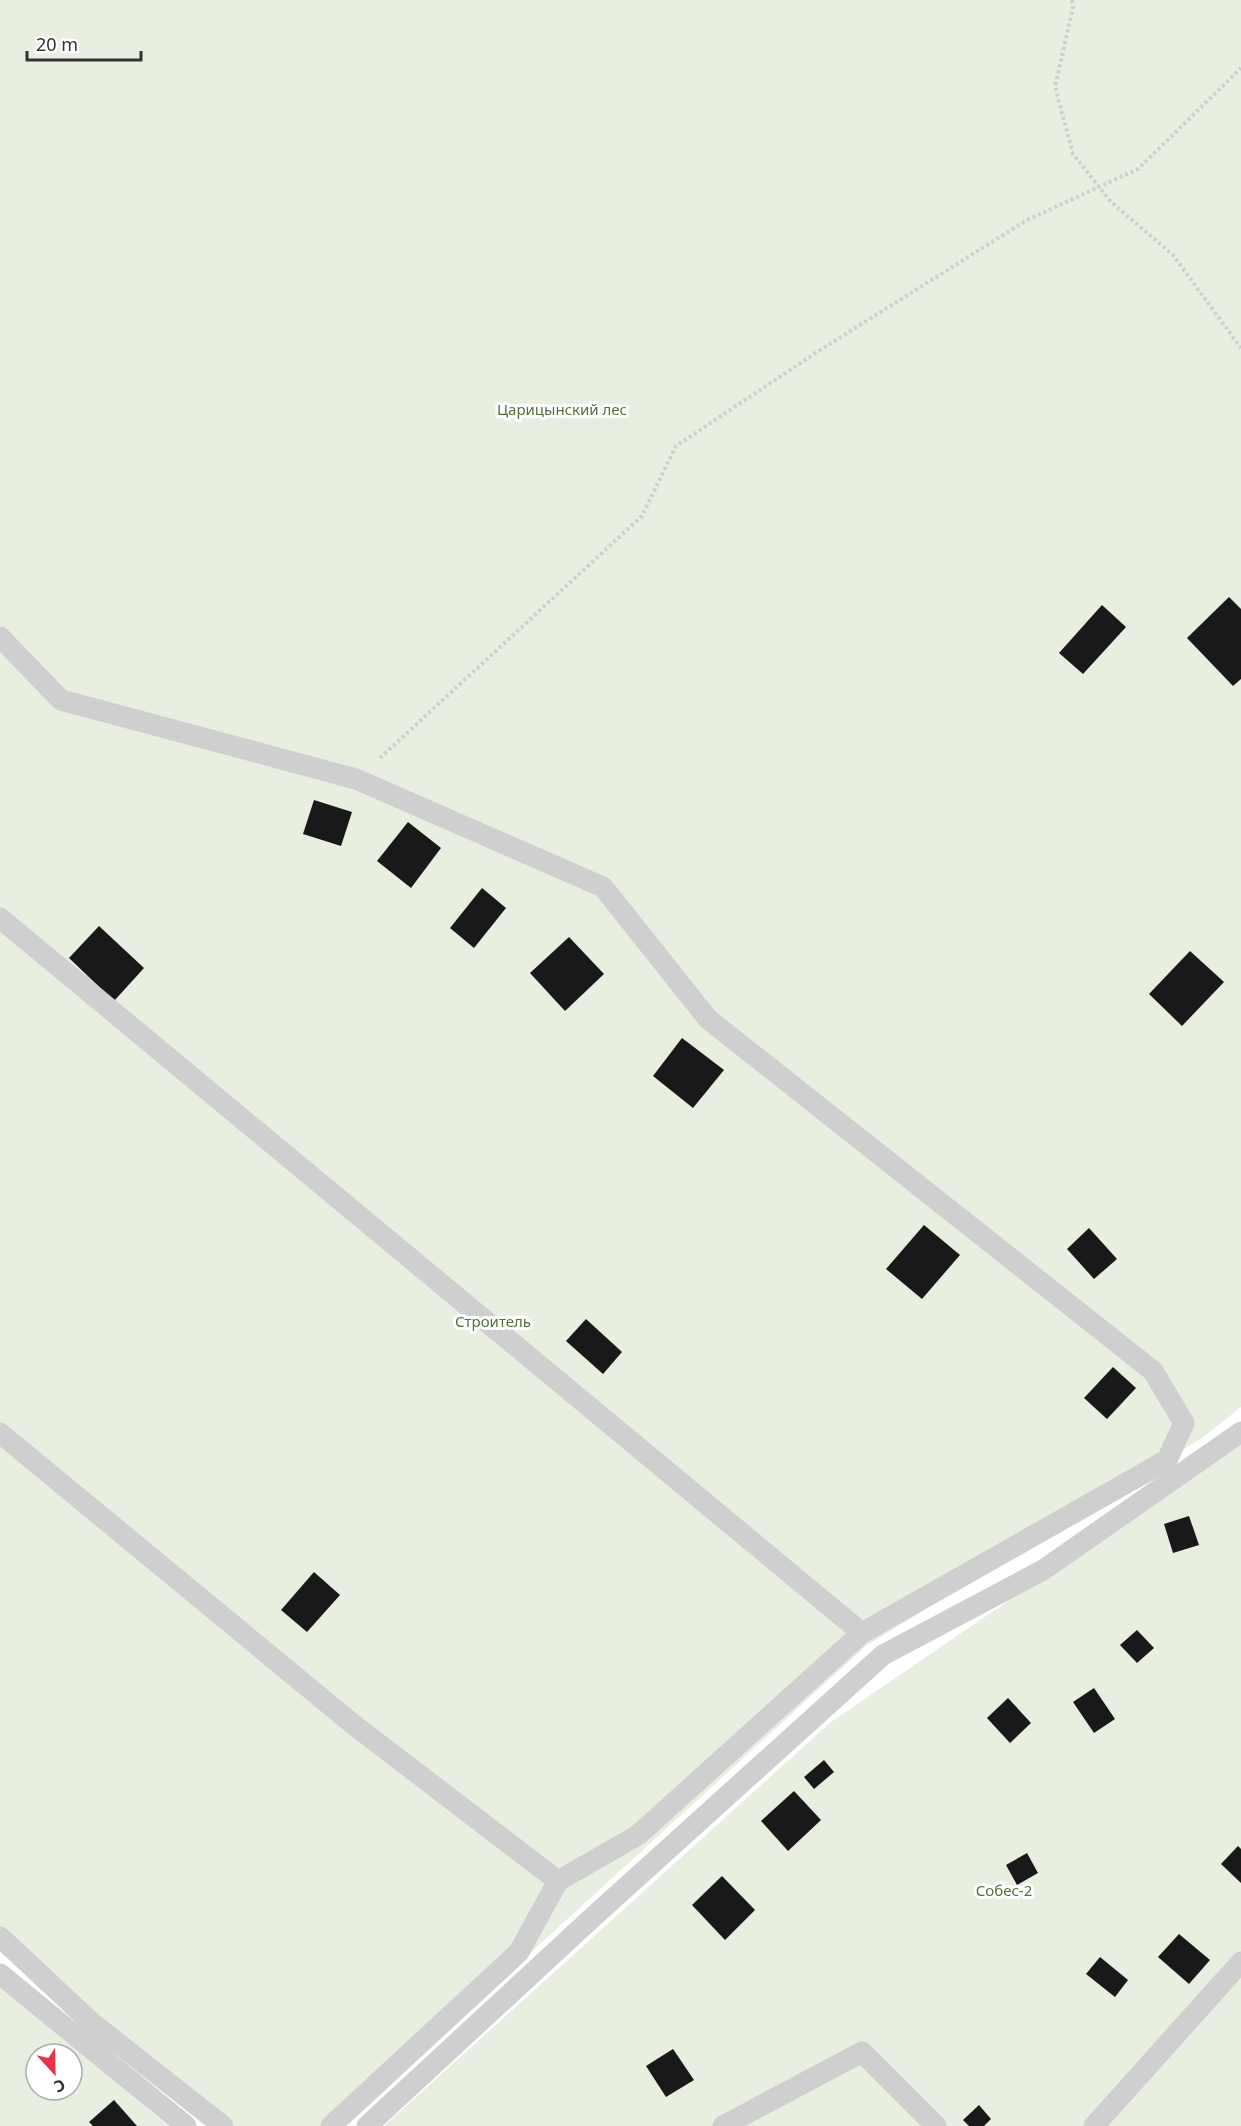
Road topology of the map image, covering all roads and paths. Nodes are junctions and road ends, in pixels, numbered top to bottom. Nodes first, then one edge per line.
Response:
1 (1072, 0) edge
2 (1241, 68) edge
3 (1099, 187) junction
4 (1241, 348) edge
5 (0, 637) edge
6 (356, 779) junction
7 (0, 918) edge
8 (1241, 1432) edge
9 (0, 1433) edge
10 (862, 1633) junction
11 (558, 1881) junction
12 (0, 1937) edge
13 (1241, 1962) edge
14 (0, 1974) edge
15 (186, 2126) edge
16 (223, 2126) edge
17 (331, 2126) edge
18 (367, 2126) edge
19 (723, 2126) edge
20 (936, 2126) edge
21 (1094, 2126) edge

1 - 3 path
2 - 3 path
3 - 4 path
3 - 6 path
5 - 6 lane
6 - 10 lane
7 - 10 lane
8 - 18 lane
9 - 11 lane
10 - 11 lane
11 - 17 lane
12 - 16 lane
13 - 21 lane
14 - 15 lane
19 - 20 lane

